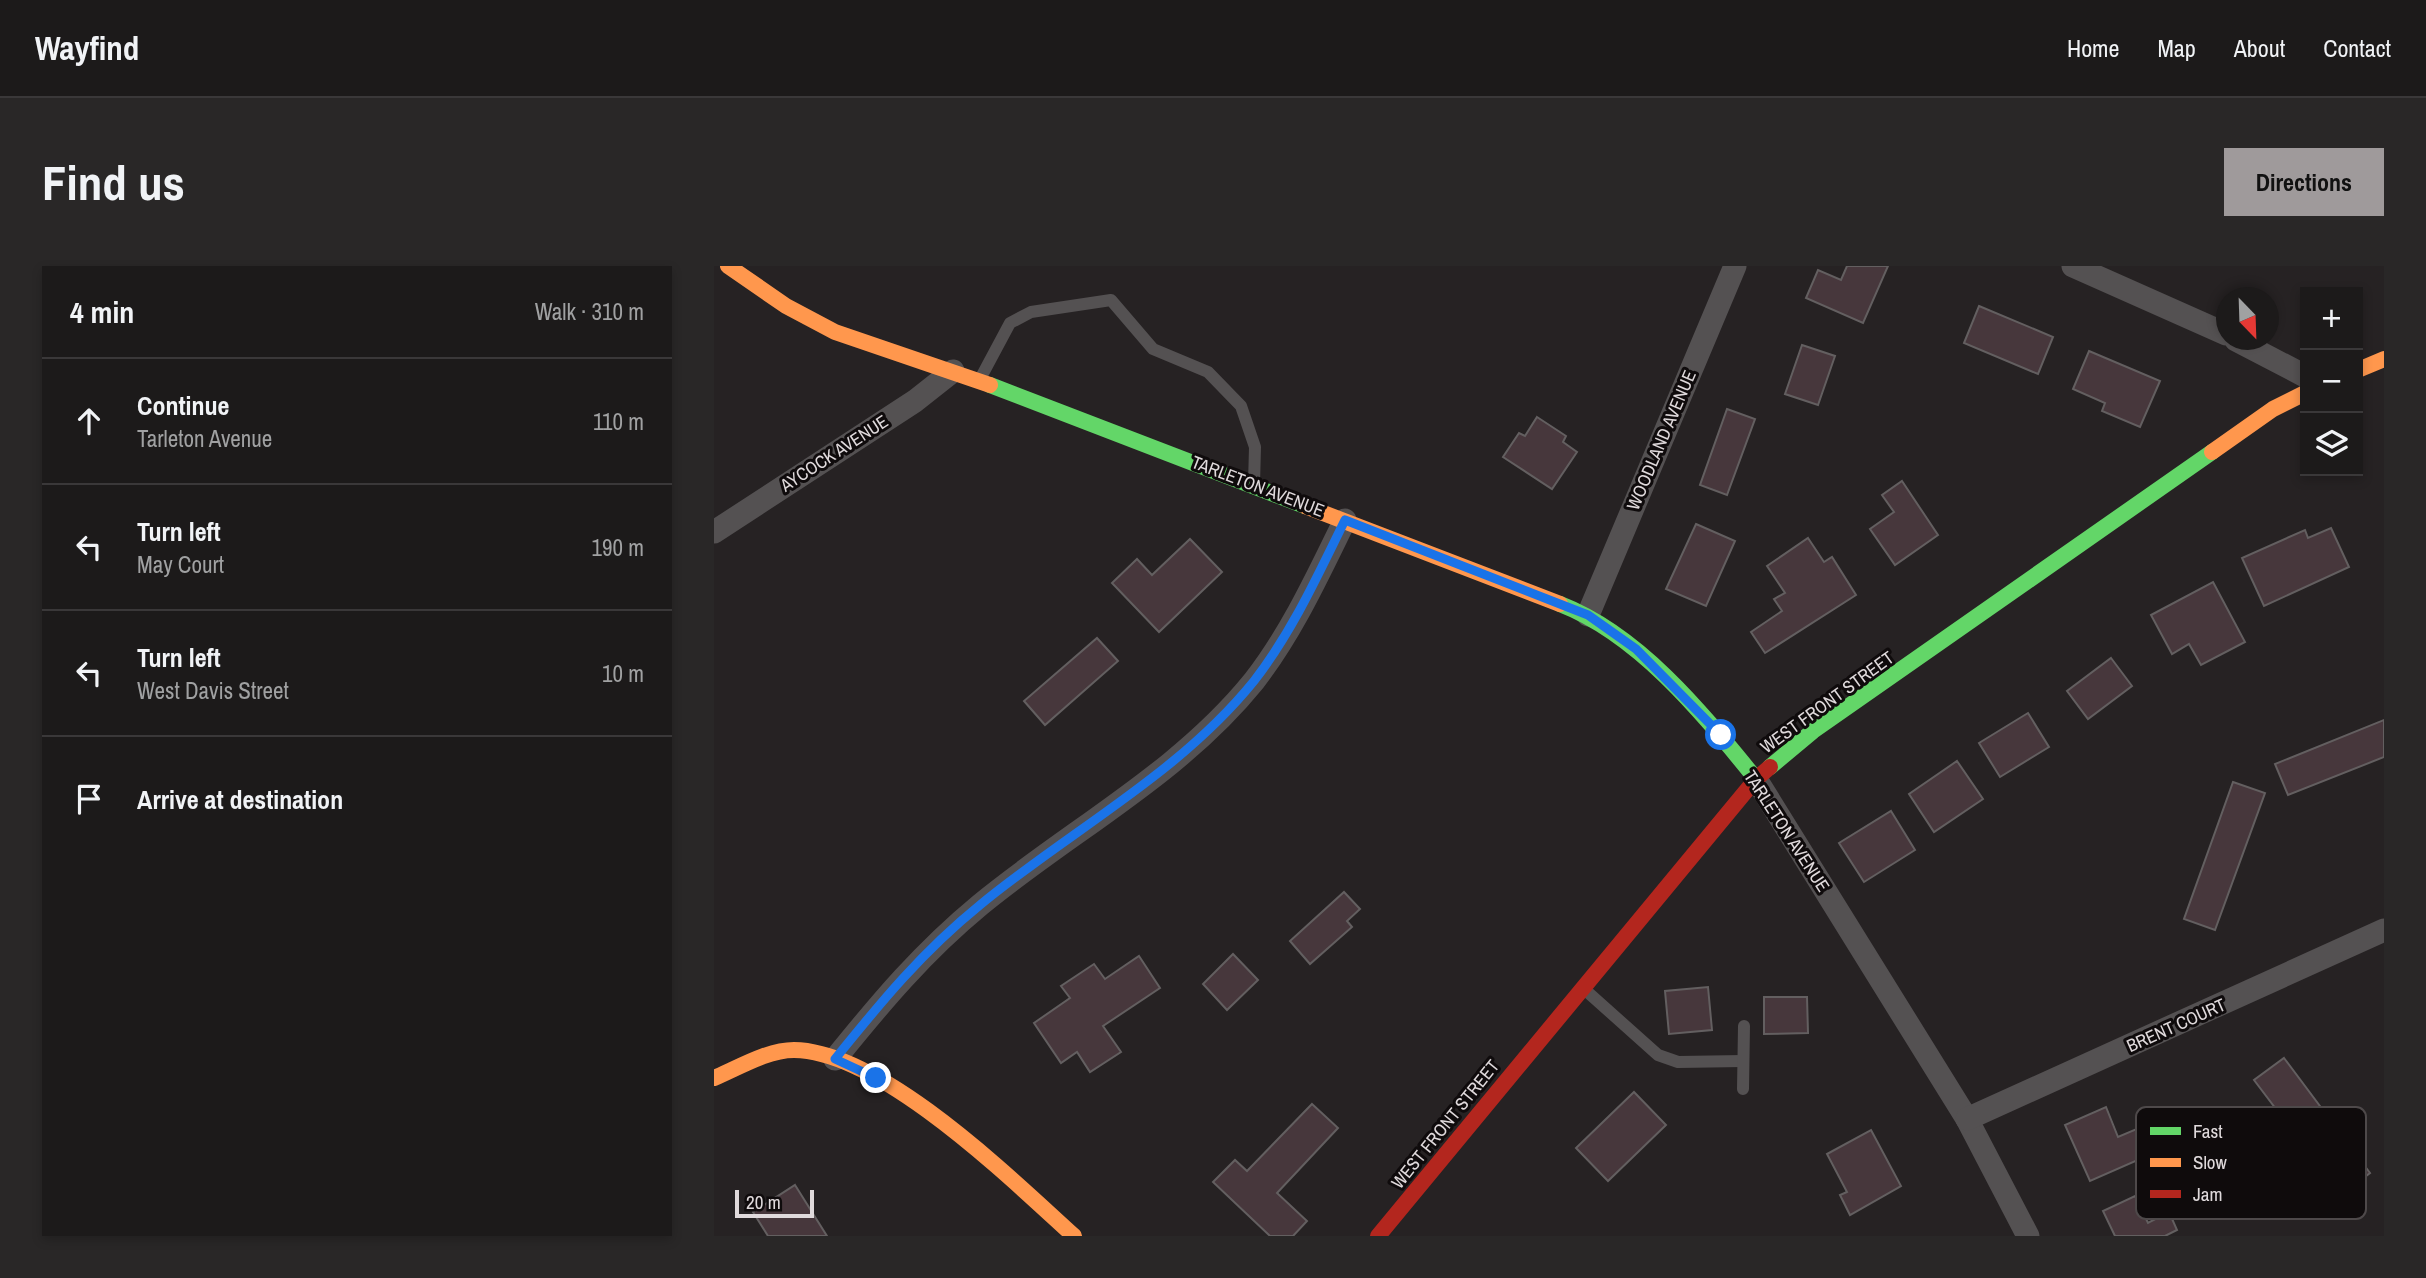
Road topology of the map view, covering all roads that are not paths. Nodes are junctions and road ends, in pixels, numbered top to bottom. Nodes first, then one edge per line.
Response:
1 (728, 266) edge
2 (1735, 266) edge
3 (2073, 266) edge
4 (2216, 329) edge
5 (2255, 350) edge
6 (2384, 359) edge
7 (2363, 368) edge
8 (953, 371) junction
9 (2300, 373) edge
10 (979, 381) junction
11 (2300, 396) edge
12 (1254, 485) junction
13 (1345, 520) junction
14 (714, 532) edge
15 (1588, 615) junction
16 (1756, 779) junction
17 (2384, 930) edge
18 (1583, 988) junction
19 (1744, 1026) dead end
20 (835, 1059) junction
21 (1743, 1062) junction
22 (714, 1079) edge
23 (1743, 1089) dead end
24 (1966, 1119) junction
25 (1074, 1236) edge
26 (1378, 1236) edge
27 (2028, 1236) edge

1 - 8 street, TARLETON AVENUE
2 - 15 street, WOODLAND AVENUE
3 - 4 street
5 - 9 street
6 - 7 street
8 - 10 street, TARLETON AVENUE
8 - 14 street, AYCOCK AVENUE
10 - 12 street, TARLETON AVENUE
10 - 12 lane
11 - 16 street, WEST FRONT STREET
12 - 13 street, TARLETON AVENUE
13 - 15 street, TARLETON AVENUE
13 - 20 street
15 - 16 street, TARLETON AVENUE
16 - 18 street, WEST FRONT STREET
16 - 24 street, TARLETON AVENUE
17 - 24 street, BRENT COURT
18 - 21 lane
18 - 26 street, WEST FRONT STREET
19 - 21 lane
20 - 22 street
20 - 25 street
21 - 23 lane
24 - 27 street, TARLETON AVENUE

